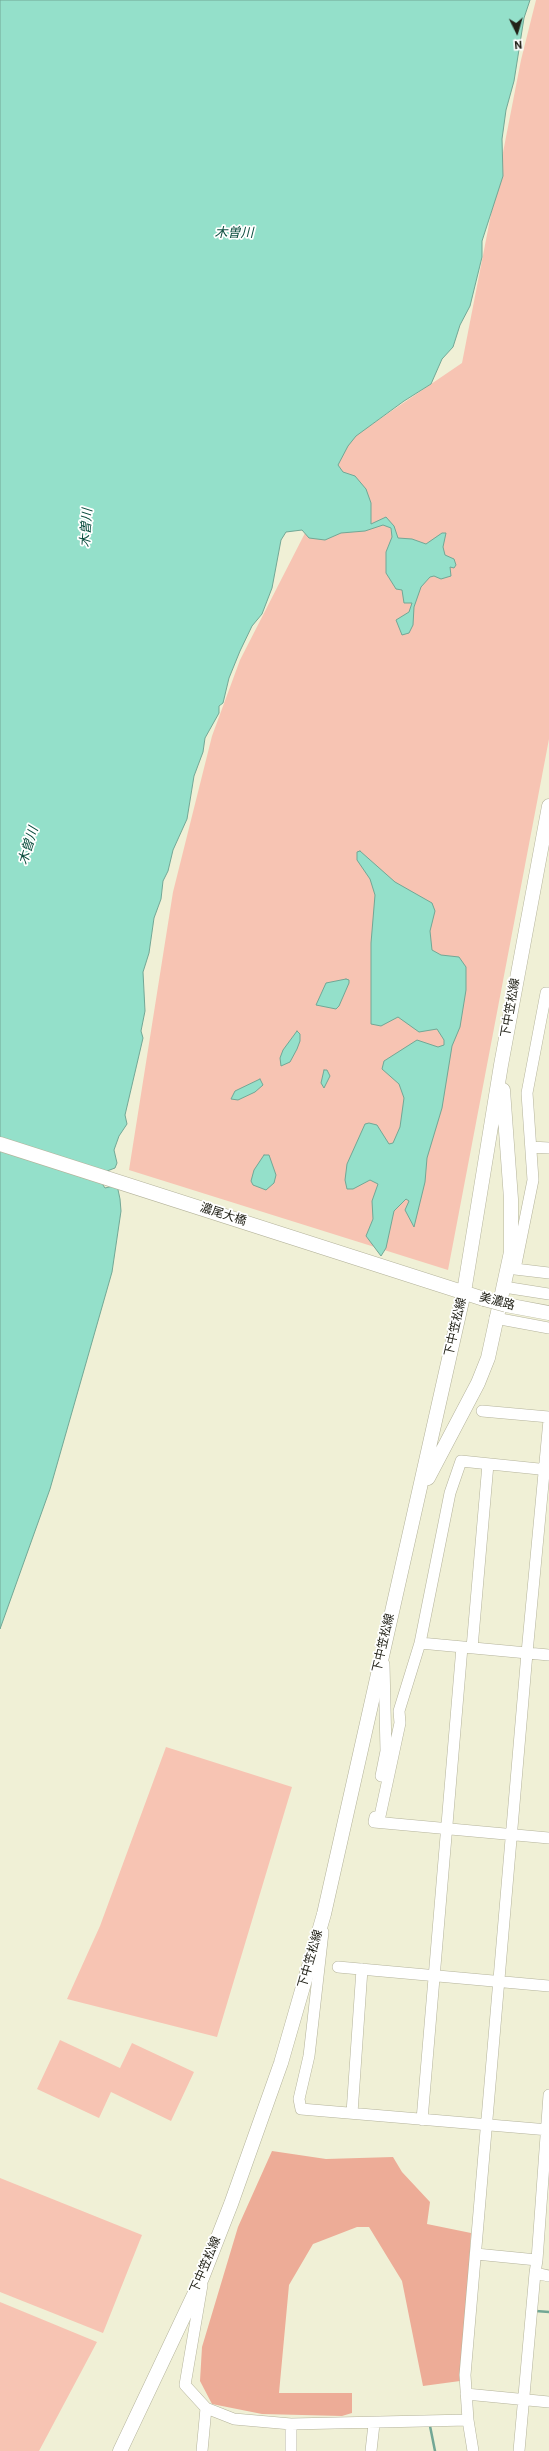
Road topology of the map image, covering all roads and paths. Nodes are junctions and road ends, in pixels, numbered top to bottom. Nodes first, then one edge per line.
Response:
1 (549, 806) edge
2 (549, 994) edge
3 (501, 1066) junction
4 (0, 1144) edge
5 (531, 1146) junction
6 (549, 1148) edge
7 (549, 1273) edge
8 (446, 1287) joint
9 (504, 1287) junction
10 (464, 1292) junction
11 (549, 1294) edge
12 (549, 1313) edge
13 (496, 1318) junction
14 (549, 1328) edge
15 (482, 1410) dead end
16 (549, 1418) edge
17 (488, 1464) junction
18 (547, 1470) edge
19 (414, 1512) junction
20 (420, 1643) junction
21 (382, 1647) junction
22 (467, 1648) junction
23 (527, 1653) junction
24 (549, 1655) edge
25 (374, 1822) junction
26 (446, 1829) junction
27 (512, 1836) junction
28 (549, 1838) edge
29 (324, 1914) junction
30 (338, 1967) dead end
31 (362, 1970) junction
32 (434, 1976) junction
33 (499, 1981) junction
34 (549, 1986) edge
35 (549, 2095) edge
36 (352, 2113) junction
37 (422, 2120) junction
38 (487, 2126) junction
39 (548, 2130) edge
40 (546, 2188) edge
41 (476, 2254) junction
42 (537, 2260) junction
43 (535, 2273) junction
44 (549, 2276) edge
45 (202, 2278) junction
46 (466, 2394) junction
47 (523, 2400) junction
48 (549, 2402) edge
49 (206, 2408) junction
50 (468, 2420) junction
51 (291, 2424) junction
52 (374, 2424) junction
53 (120, 2451) edge
54 (202, 2451) edge
55 (291, 2451) edge
56 (371, 2451) edge
57 (473, 2451) edge
58 (519, 2451) edge

1 - 3 main road, 下中笠松線
2 - 5 street
3 - 9 main road
3 - 10 main road, 下中笠松線
4 - 8 main road, 濃尾大橋
5 - 6 street
5 - 7 street
8 - 10 main road, 美濃路
9 - 11 street
9 - 13 main road
10 - 12 main road, 美濃路, bridge
10 - 19 main road, 下中笠松線
13 - 14 street
13 - 19 main road
15 - 16 street
16 - 18 street
17 - 18 street
17 - 20 street
17 - 22 street
18 - 23 street
19 - 21 main road, 下中笠松線
20 - 22 street
20 - 25 street
21 - 25 street
21 - 29 main road, 下中笠松線
22 - 23 street
22 - 26 street
23 - 24 street
23 - 27 street
25 - 26 street
26 - 27 street
26 - 32 street
27 - 28 street
27 - 33 street
29 - 36 street
29 - 45 main road, 下中笠松線
30 - 31 street
31 - 32 street
31 - 36 street
32 - 33 street
32 - 37 street
33 - 34 street
33 - 38 street
35 - 39 street
36 - 37 street
37 - 38 street
38 - 39 street
38 - 41 street
39 - 40 street
40 - 42 street
41 - 42 street
41 - 46 street
42 - 43 street
43 - 44 street
43 - 47 street
45 - 49 street
45 - 53 main road, 下中笠松線
46 - 47 street
46 - 50 street
47 - 48 street
47 - 58 street
49 - 51 street
49 - 54 street
50 - 52 street
50 - 57 street
51 - 52 street
51 - 55 street
52 - 56 street

